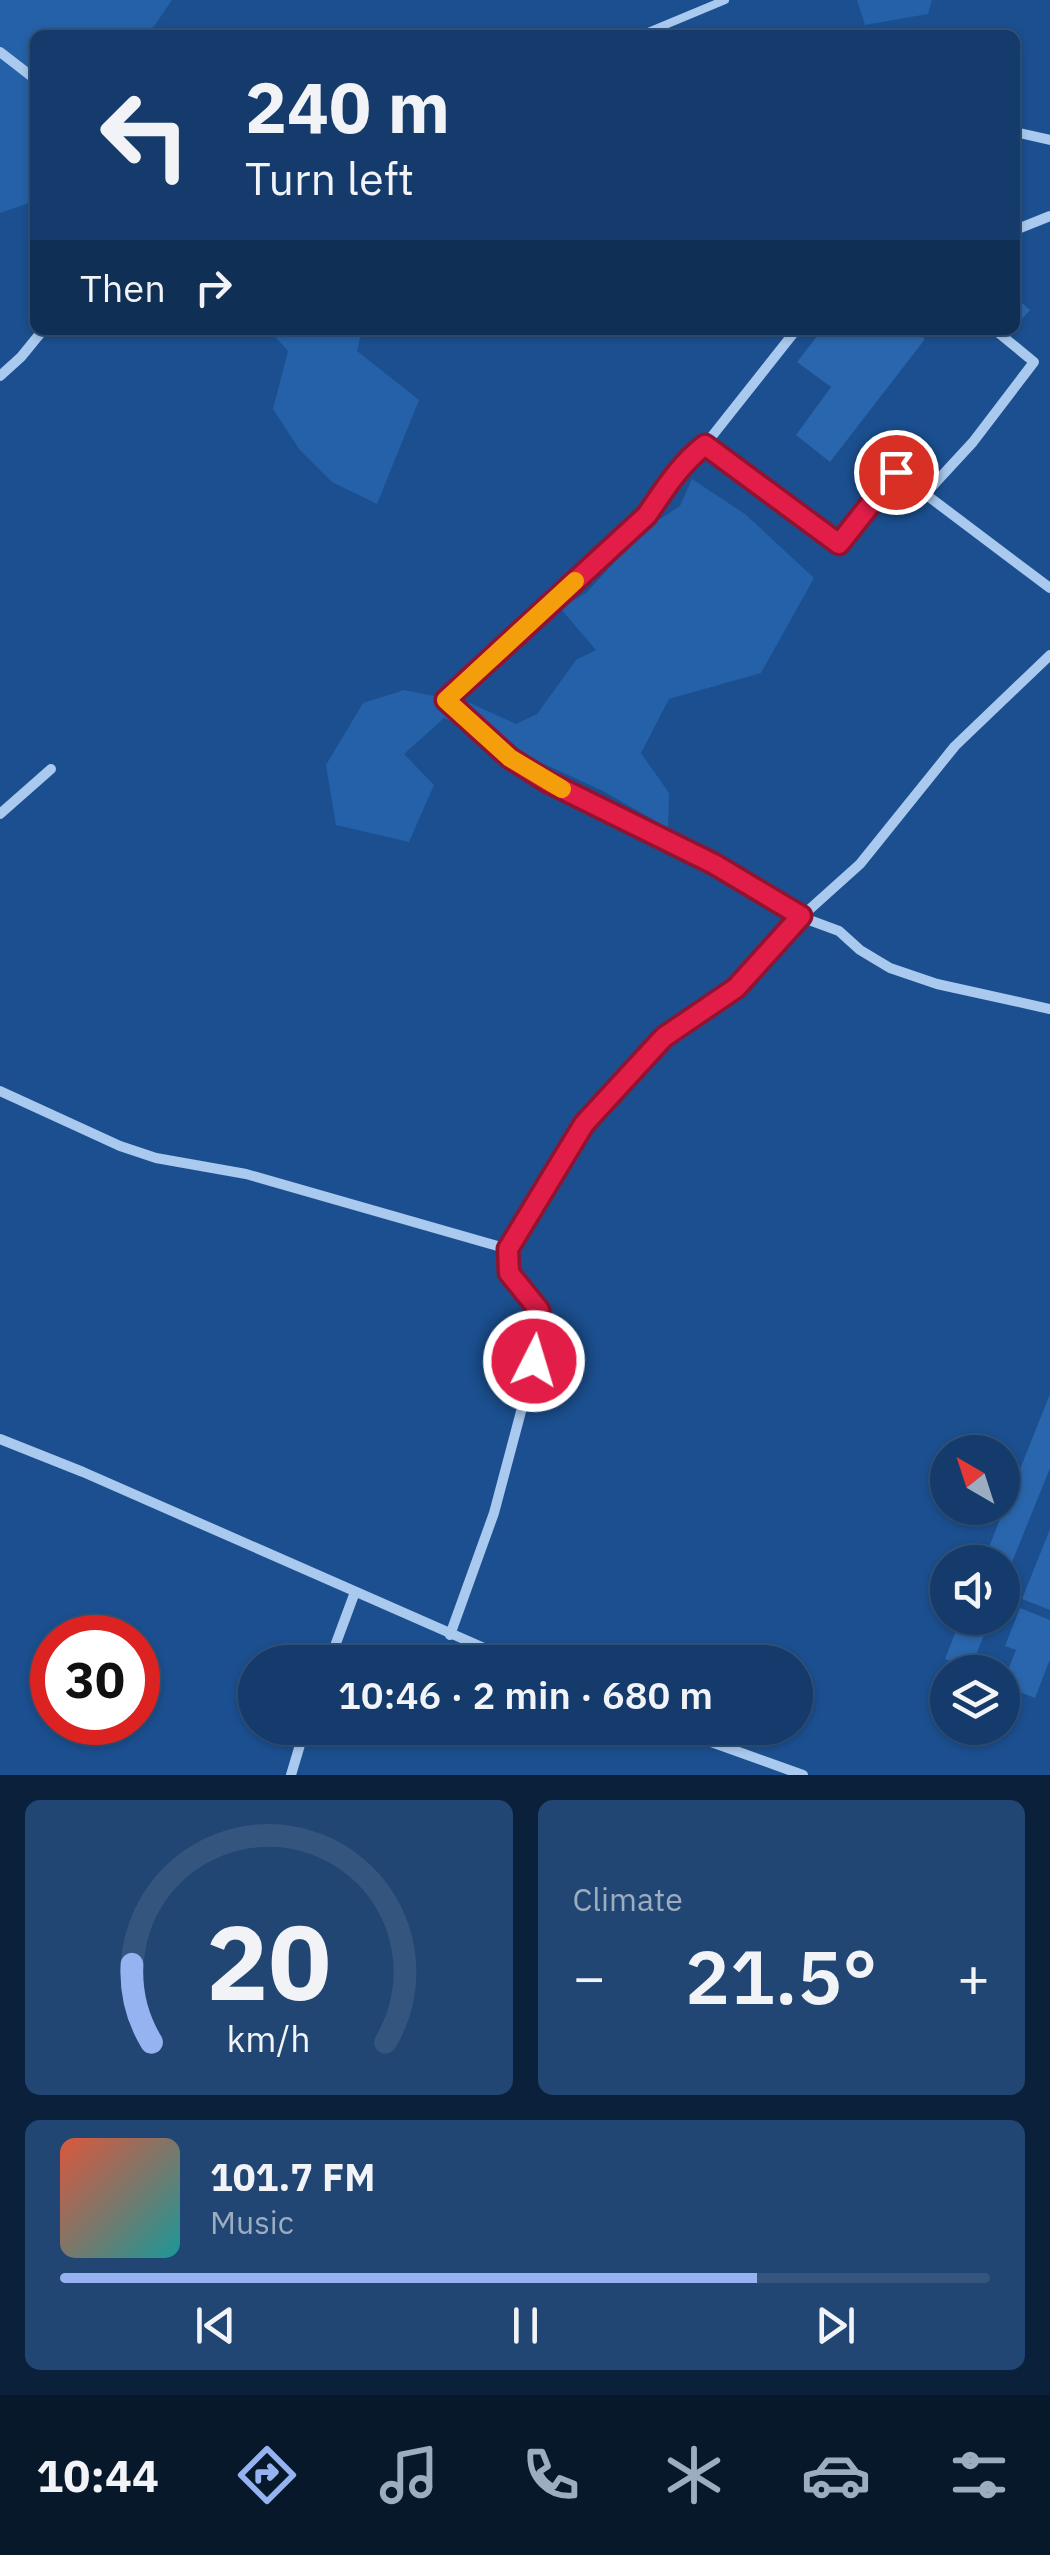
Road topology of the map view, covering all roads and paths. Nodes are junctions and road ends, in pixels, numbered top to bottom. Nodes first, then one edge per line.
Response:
1 (725, 0) edge
2 (653, 30) edge
3 (0, 52) edge
4 (30, 76) edge
5 (1020, 133) edge
6 (1050, 140) edge
7 (1050, 216) edge
8 (1020, 228) edge
9 (39, 335) edge
10 (792, 335) edge
11 (1001, 335) edge
12 (0, 376) edge
13 (705, 445) junction
14 (924, 494) junction
15 (1050, 588) edge
16 (1050, 654) edge
17 (51, 769) dead end
18 (0, 814) edge
19 (801, 916) junction
20 (1050, 1009) edge
21 (0, 1092) edge
22 (508, 1249) junction
23 (0, 1439) edge
24 (355, 1592) junction
25 (450, 1635) junction
26 (335, 1645) edge
27 (474, 1645) edge
28 (300, 1745) edge
29 (719, 1745) edge
30 (291, 1775) edge
31 (803, 1775) edge

1 - 2 lane
3 - 4 street
5 - 6 street
7 - 8 street
9 - 12 street
10 - 13 street
11 - 14 street
13 - 14 street
13 - 19 street
14 - 15 street
16 - 19 street
17 - 18 street
19 - 20 street
19 - 22 street
21 - 22 street
22 - 25 street
23 - 24 street
24 - 25 street
24 - 26 street
25 - 27 street
28 - 30 street
29 - 31 street

